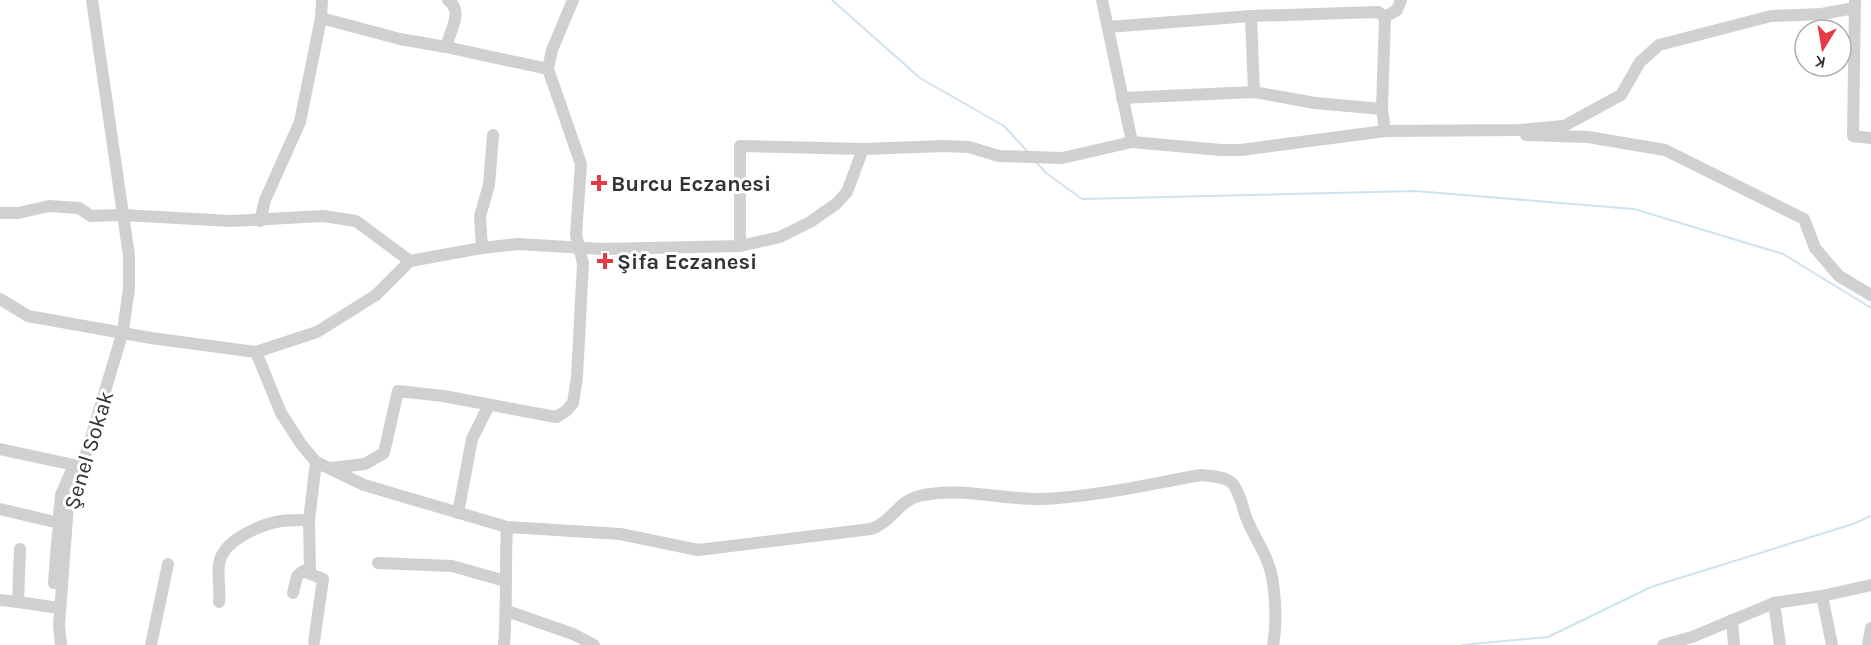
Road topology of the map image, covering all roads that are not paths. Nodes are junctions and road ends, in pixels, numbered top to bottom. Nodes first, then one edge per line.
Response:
1 (92, 0) edge
2 (322, 0) edge
3 (448, 0) edge
4 (573, 0) edge
5 (1102, 0) edge
6 (1401, 0) edge
7 (1855, 4) edge
8 (1251, 16) junction
9 (1385, 17) junction
10 (321, 18) junction
11 (1108, 27) junction
12 (446, 47) junction
13 (548, 69) junction
14 (1254, 92) junction
15 (1122, 98) junction
16 (1382, 109) junction
17 (1473, 129) junction
18 (1385, 131) junction
19 (494, 135) dead end
20 (1871, 138) edge
21 (1132, 142) junction
22 (863, 149) junction
23 (0, 213) edge
24 (123, 215) junction
25 (260, 220) junction
26 (740, 246) junction
27 (482, 248) junction
28 (580, 248) junction
29 (410, 261) junction
30 (1871, 295) edge
31 (0, 299) edge
32 (123, 331) junction
33 (256, 352) junction
34 (109, 381) junction
35 (489, 405) junction
36 (0, 449) edge
37 (316, 462) junction
38 (74, 465) junction
39 (330, 468) junction
40 (0, 509) edge
41 (458, 513) junction
42 (309, 520) junction
43 (59, 523) junction
44 (507, 527) junction
45 (20, 549) dead end
46 (378, 563) dead end
47 (168, 564) dead end
48 (310, 573) junction
49 (505, 581) junction
50 (1871, 585) edge
51 (293, 593) dead end
52 (1822, 596) junction
53 (0, 600) edge
54 (18, 602) junction
55 (219, 602) dead end
56 (1774, 603) junction
57 (52, 607) junction
58 (507, 611) junction
59 (1732, 620) junction
60 (1871, 628) edge
61 (314, 642) dead end
62 (53, 645) edge
63 (61, 645) edge
64 (151, 645) edge
65 (504, 645) edge
66 (594, 645) edge
67 (1272, 645) edge
68 (1664, 645) edge
69 (1734, 645) edge
70 (1780, 645) edge
71 (1832, 645) edge
72 (1868, 645) edge

1 - 24 street
2 - 10 street
3 - 12 street
4 - 13 street
5 - 11 street
6 - 9 street
7 - 17 street
7 - 20 street
8 - 9 street
8 - 11 street
8 - 14 street
9 - 16 street
10 - 12 street
10 - 25 street
11 - 15 street
12 - 13 street
13 - 28 street
14 - 15 street
14 - 16 street
15 - 21 street
16 - 18 street
17 - 18 street
17 - 30 street
18 - 21 street
19 - 27 street
21 - 22 street
22 - 26 street
22 - 26 street
23 - 24 street
24 - 25 street
24 - 32 street
25 - 29 street
26 - 28 street
27 - 28 street
27 - 29 street
28 - 35 street
29 - 33 street
31 - 32 street
32 - 33 street
32 - 34 street
33 - 37 street
34 - 38 street, Şenel Sokak
34 - 63 street, Şenel Sokak
35 - 39 street
35 - 41 street
36 - 38 street
37 - 39 street
37 - 42 street
38 - 43 street, Şenel Sokak
39 - 41 street
40 - 43 street
41 - 44 street
42 - 48 street
42 - 55 street
43 - 57 street, Şenel Sokak
44 - 49 street
44 - 67 street
45 - 54 street
46 - 49 street
47 - 64 street
48 - 51 street
48 - 61 street
49 - 58 street
50 - 52 street
52 - 56 street
52 - 71 street
53 - 54 street
54 - 57 street
56 - 59 street
56 - 70 street
57 - 62 street, Şenel Sokak
58 - 65 street
58 - 66 street
59 - 68 street
59 - 69 street
60 - 72 street

